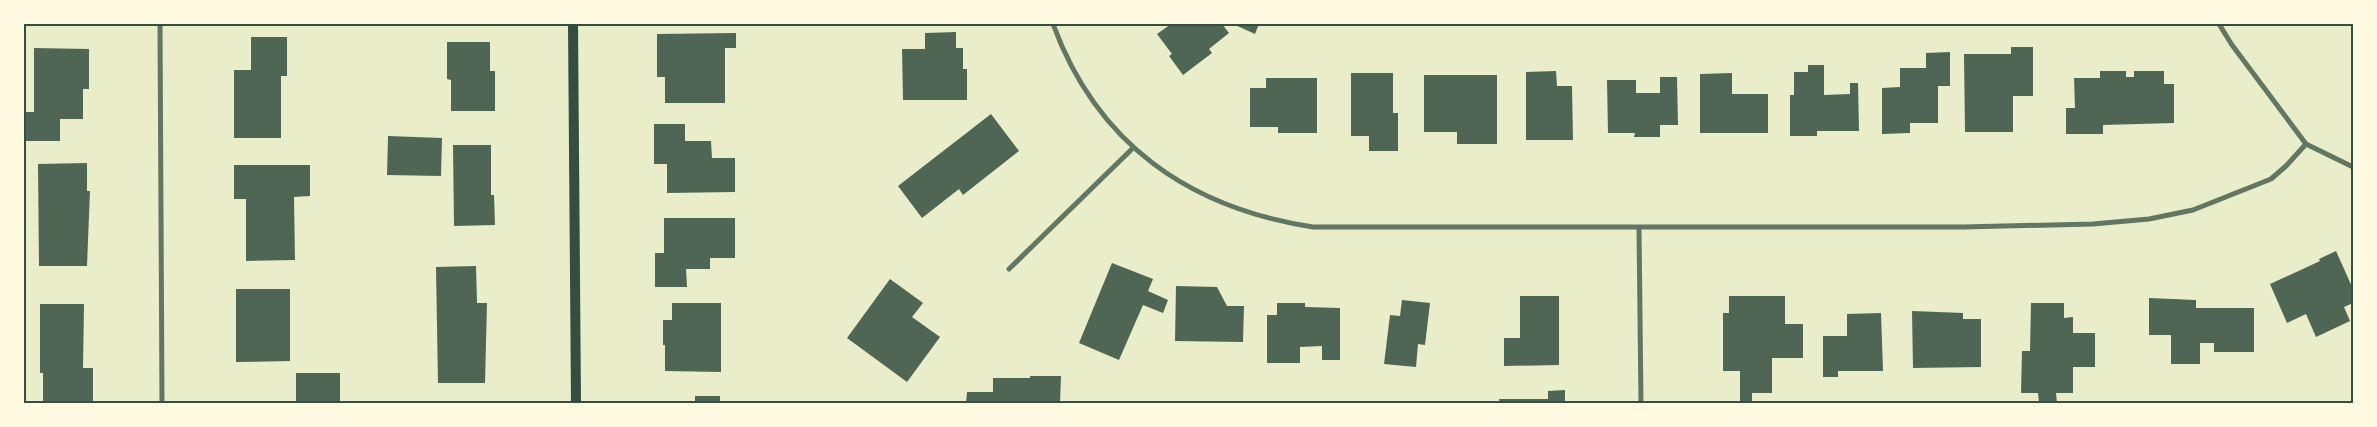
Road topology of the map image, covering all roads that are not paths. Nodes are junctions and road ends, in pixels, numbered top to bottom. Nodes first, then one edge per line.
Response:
1 (160, 24) edge
2 (573, 24) edge
3 (1053, 24) edge
4 (2219, 24) edge
5 (2306, 144) junction
6 (1132, 148) junction
7 (2353, 167) edge
8 (1639, 228) junction
9 (1009, 269) dead end
10 (162, 403) edge
11 (576, 403) edge
12 (1641, 403) edge

1 - 10 street
2 - 11 main road
3 - 6 street
4 - 5 street
5 - 7 street
5 - 8 street
6 - 8 street
6 - 9 street
8 - 12 street

